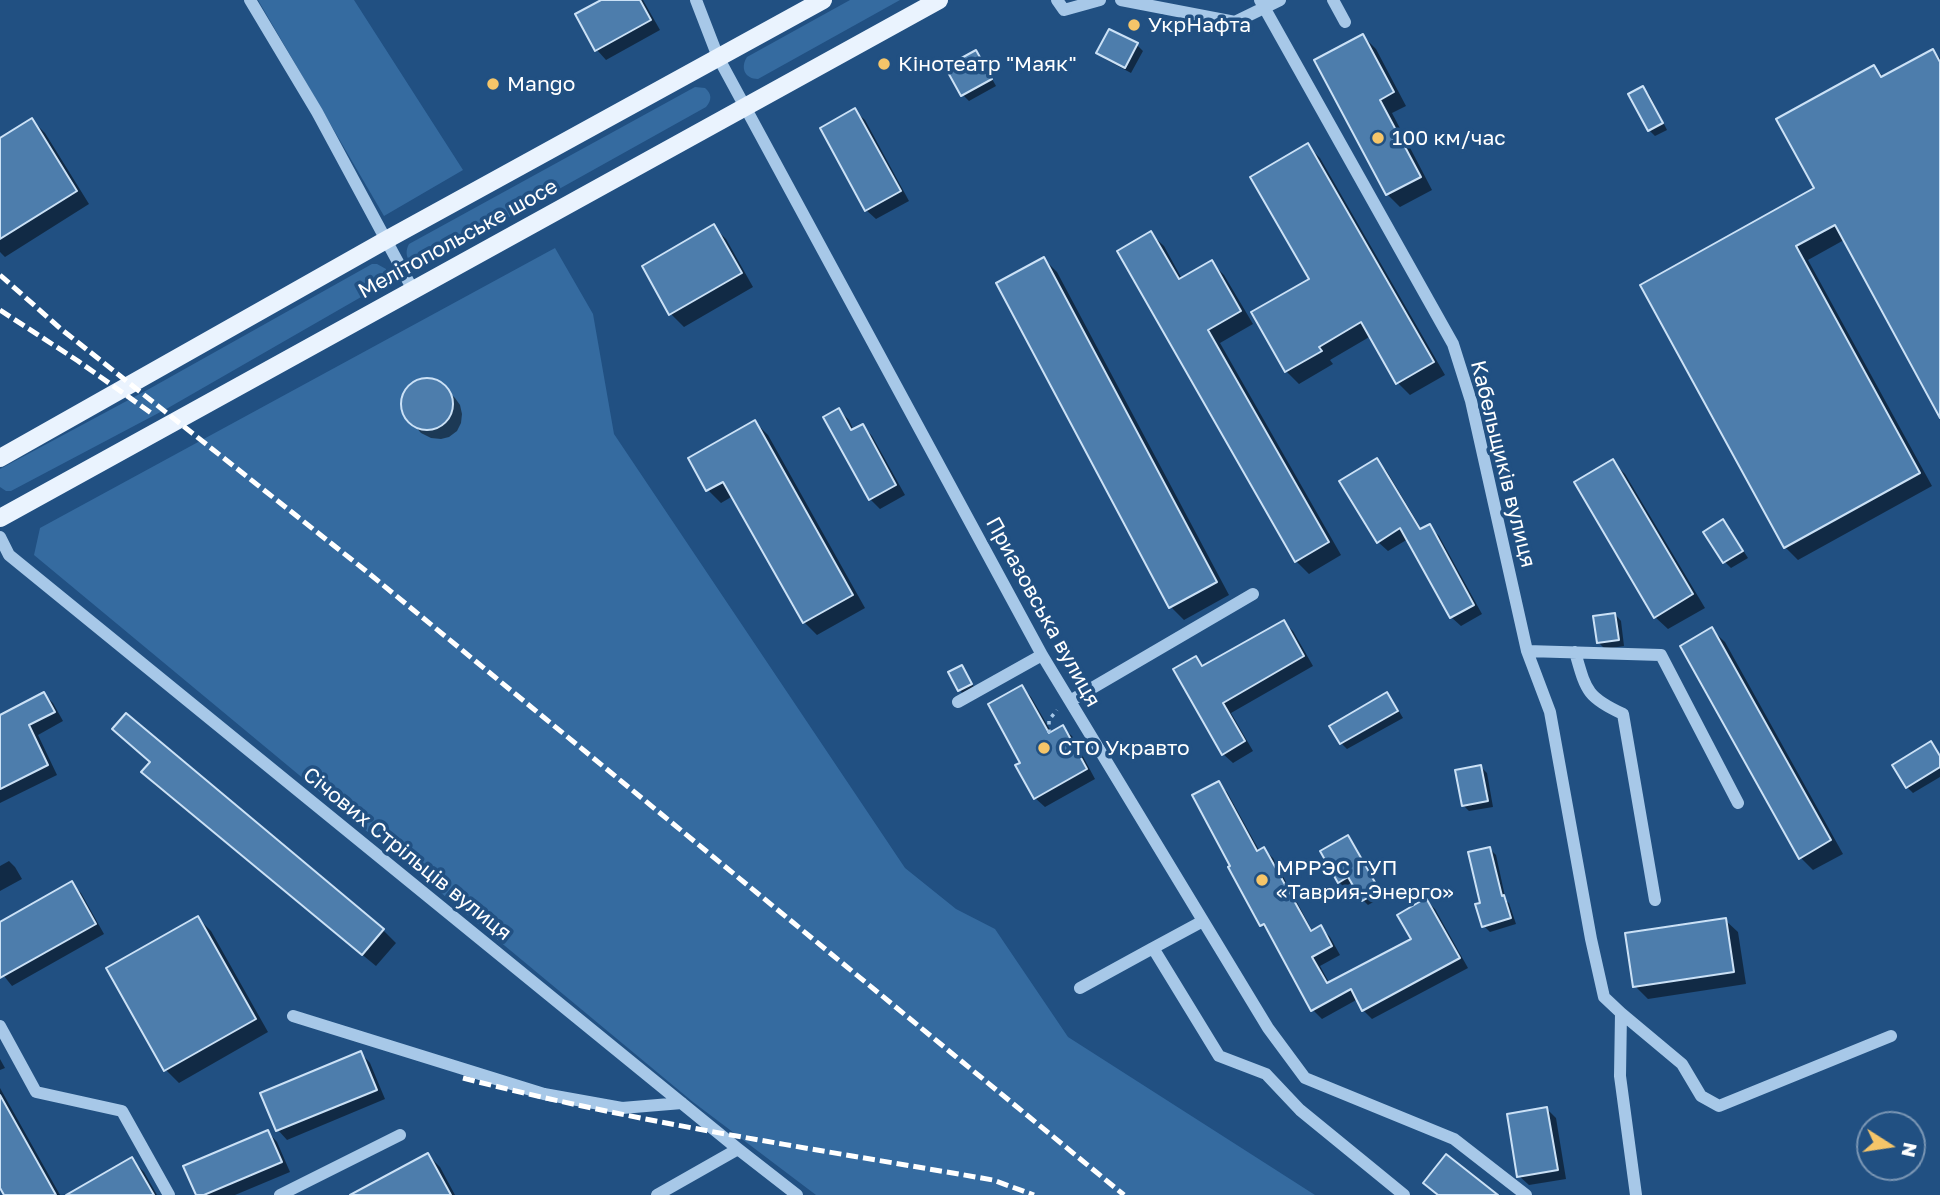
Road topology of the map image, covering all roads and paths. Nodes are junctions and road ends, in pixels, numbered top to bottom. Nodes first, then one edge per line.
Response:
1 (250, 0) edge
2 (696, 0) edge
3 (823, 0) edge
4 (939, 0) edge
5 (1057, 0) edge
6 (1100, 0) edge
7 (1121, 0) edge
8 (1280, 0) edge
9 (1333, 0) edge
10 (1262, 4) edge
11 (1345, 22) dead end
12 (718, 58) junction
13 (746, 107) junction
14 (386, 240) junction
15 (413, 290) junction
16 (0, 458) edge
17 (0, 518) edge
18 (0, 537) edge
19 (1253, 594) dead end
20 (1527, 651) junction
21 (1575, 652) junction
22 (1042, 655) junction
23 (1070, 701) junction
24 (958, 702) dead end
25 (1049, 733) dead end
26 (1738, 803) dead end
27 (1655, 900) dead end
28 (1203, 920) junction
29 (1153, 948) junction
30 (1080, 988) dead end
31 (1621, 1013) junction
32 (293, 1016) dead end
33 (0, 1026) edge
34 (1891, 1036) dead end
35 (682, 1104) junction
36 (400, 1135) dead end
37 (738, 1149) junction
38 (169, 1195) edge
39 (280, 1195) edge
40 (656, 1195) edge
41 (797, 1195) edge
42 (1404, 1195) edge
43 (1526, 1195) edge
44 (1636, 1195) edge

1 - 14 street
2 - 12 street, Приазовська вулиця
3 - 12 main road, Мелітопольське шосе
4 - 13 main road, Мелітопольське шосе
5 - 6 street
7 - 10 street
8 - 10 street
9 - 11 street
10 - 20 street, Кабельщиків вулиця
12 - 13 street, Приазовська вулиця
12 - 14 main road, Мелітопольське шосе
13 - 15 main road, Мелітопольське шосе
13 - 22 street, Приазовська вулиця
14 - 15 street
14 - 16 main road, Мелітопольське шосе
15 - 17 main road, Мелітопольське шосе
18 - 35 street, Січових Стрільців вулиця
19 - 23 street
20 - 21 street
20 - 31 street, Кабельщиків вулиця
21 - 26 street
21 - 27 street
22 - 23 street, Приазовська вулиця
22 - 24 street
23 - 25 path
23 - 28 street, Приазовська вулиця
28 - 29 street
28 - 43 street, Приазовська вулиця
29 - 30 street
29 - 42 street
31 - 34 street, Кабельщиків вулиця
31 - 44 street
32 - 35 street
33 - 38 street
35 - 37 street, Січових Стрільців вулиця
36 - 39 street
37 - 40 street
37 - 41 street, Січових Стрільців вулиця

